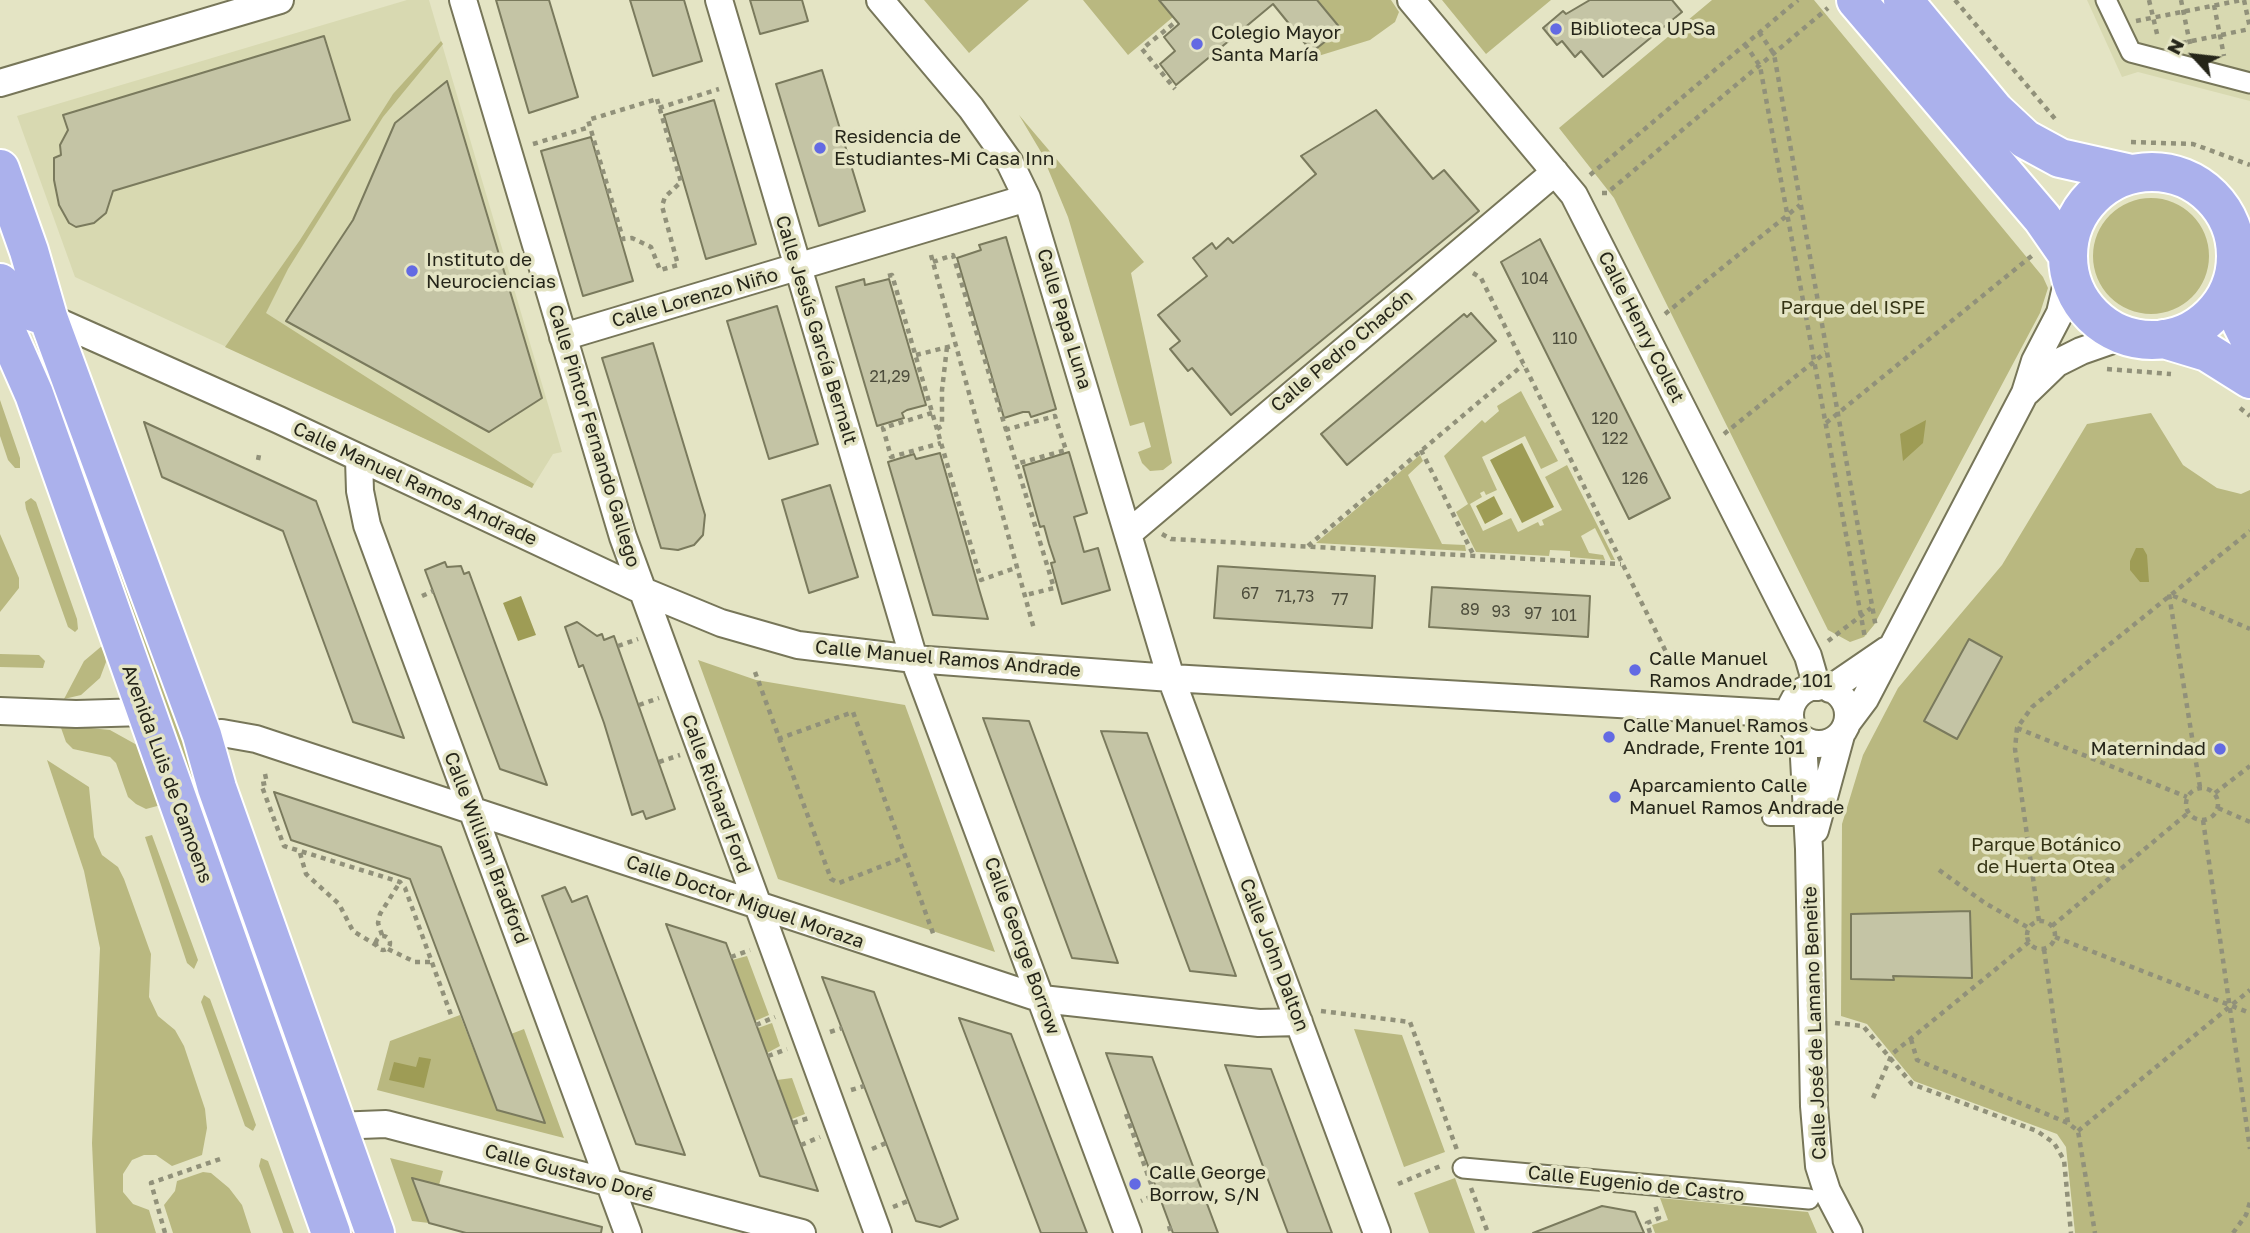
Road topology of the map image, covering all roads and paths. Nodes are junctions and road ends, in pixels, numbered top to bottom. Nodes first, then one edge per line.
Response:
1 (280, 0) edge
2 (463, 0) edge
3 (719, 0) edge
4 (880, 0) edge
5 (1411, 0) edge
6 (1798, 0) edge
7 (1903, 0) edge
8 (1955, 0) edge
9 (2106, 0) edge
10 (2149, 0) edge
11 (2181, 0) edge
12 (2243, 0) edge
13 (1843, 4) edge
14 (2214, 5) junction
15 (2183, 11) junction
16 (2153, 17) junction
17 (1172, 24) dead end
18 (2119, 26) junction
19 (2250, 29) edge
20 (1759, 32) junction
21 (2220, 35) junction
22 (2190, 41) junction
23 (1745, 44) junction
24 (2170, 46) dead end
25 (2160, 48) dead end
26 (1774, 54) junction
27 (1759, 66) junction
28 (2196, 69) junction
29 (2228, 77) junction
30 (0, 83) edge
31 (2250, 83) edge
32 (719, 89) dead end
33 (1175, 89) dead end
34 (659, 108) junction
35 (590, 127) junction
36 (2064, 129) dead end
37 (533, 144) dead end
38 (2124, 158) junction
39 (2250, 165) edge
40 (0, 169) edge
41 (1555, 172) junction
42 (1590, 175) dead end
43 (2205, 190) junction
44 (1602, 193) dead end
45 (2250, 197) edge
46 (1027, 198) junction
47 (1800, 205) junction
48 (1787, 216) junction
49 (931, 255) dead end
50 (2240, 259) edge
51 (2057, 260) junction
52 (933, 262) junction
53 (798, 268) junction
54 (1473, 272) dead end
55 (888, 276) dead end
56 (0, 283) edge
57 (1665, 314) dead end
58 (0, 317) edge
59 (48, 317) junction
60 (2124, 336) junction
61 (563, 337) junction
62 (2165, 340) junction
63 (2250, 340) edge
64 (956, 345) junction
65 (947, 347) junction
66 (1826, 352) junction
67 (916, 355) junction
68 (1814, 362) junction
69 (1523, 365) junction
70 (2098, 370) dead end
71 (2182, 376) dead end
72 (2025, 393) junction
73 (2247, 395) edge
74 (932, 413) junction
75 (1836, 414) junction
76 (2250, 416) edge
77 (1825, 423) junction
78 (1071, 428) dead end
79 (937, 429) junction
80 (1004, 429) junction
81 (1060, 432) junction
82 (1724, 434) dead end
83 (941, 443) junction
84 (1421, 450) junction
85 (359, 459) junction
86 (1016, 464) junction
87 (2250, 531) edge
88 (1130, 533) junction
89 (1171, 539) dead end
90 (1308, 545) junction
91 (1474, 555) junction
92 (1621, 564) junction
93 (1018, 567) junction
94 (641, 590) junction
95 (433, 591) dead end
96 (2169, 594) junction
97 (1026, 595) junction
98 (422, 596) dead end
99 (1871, 608) junction
100 (1860, 615) junction
101 (1034, 629) dead end
102 (2250, 629) edge
103 (1828, 641) dead end
104 (631, 642) dead end
105 (1877, 642) junction
106 (618, 646) dead end
107 (914, 659) junction
108 (1673, 666) dead end
109 (755, 672) dead end
110 (1171, 678) junction
111 (1824, 688) junction
112 (654, 700) dead end
113 (639, 705) dead end
114 (0, 711) edge
115 (145, 712) junction
116 (1790, 714) junction
117 (2017, 728) junction
118 (1844, 729) junction
119 (202, 735) junction
120 (778, 739) junction
121 (1803, 740) junction
122 (674, 757) dead end
123 (659, 762) dead end
124 (2250, 766) edge
125 (265, 774) dead end
126 (2200, 787) junction
127 (2215, 793) junction
128 (2187, 797) junction
129 (2218, 808) junction
130 (470, 809) junction
131 (2188, 813) junction
132 (1770, 818) dead end
133 (1807, 818) junction
134 (2203, 820) junction
135 (2250, 822) edge
136 (1810, 849) junction
137 (300, 852) junction
138 (905, 857) junction
139 (1939, 870) dead end
140 (400, 882) junction
141 (757, 906) junction
142 (2039, 921) junction
143 (2052, 926) junction
144 (2029, 928) junction
145 (382, 935) junction
146 (934, 936) dead end
147 (2055, 937) junction
148 (2029, 942) junction
149 (376, 945) junction
150 (388, 949) junction
151 (751, 949) dead end
152 (2044, 949) junction
153 (731, 957) dead end
154 (432, 962) junction
155 (2250, 990) edge
156 (1042, 999) junction
157 (2231, 1005) junction
158 (2250, 1013) edge
159 (451, 1015) dead end
160 (776, 1017) dead end
161 (1310, 1017) junction
162 (1835, 1023) dead end
163 (757, 1025) dead end
164 (842, 1028) dead end
165 (830, 1032) dead end
166 (1911, 1039) junction
167 (788, 1049) dead end
168 (768, 1056) dead end
169 (1890, 1059) junction
170 (864, 1086) dead end
171 (851, 1090) dead end
172 (1873, 1098) dead end
173 (1126, 1114) dead end
174 (812, 1117) dead end
175 (793, 1123) dead end
176 (2068, 1123) junction
177 (335, 1126) junction
178 (2078, 1131) junction
179 (820, 1137) dead end
180 (886, 1143) dead end
181 (801, 1144) dead end
182 (872, 1149) dead end
183 (2250, 1149) edge
184 (223, 1158) dead end
185 (1462, 1163) junction
186 (610, 1184) junction
187 (1398, 1184) dead end
188 (1655, 1186) junction
189 (1809, 1199) dead end
190 (908, 1201) dead end
191 (1140, 1201) dead end
192 (2250, 1202) edge
193 (893, 1207) dead end
194 (1169, 1226) dead end
195 (165, 1233) edge
196 (331, 1233) edge
197 (375, 1233) edge
198 (628, 1233) edge
199 (802, 1233) edge
200 (878, 1233) edge
201 (1128, 1233) edge
202 (1171, 1233) edge
203 (1377, 1233) edge
204 (1488, 1233) edge
205 (1650, 1233) edge
206 (1849, 1233) edge
207 (2071, 1233) edge
208 (2095, 1233) edge
209 (2233, 1233) edge

1 - 30 street
2 - 61 street, Calle Pintor Fernando Gallego
3 - 53 street, Calle Jesús García Bernalt
4 - 46 street, Calle Papa Luna
5 - 41 street, Calle Henry Collet
6 - 20 path
7 - 38 main road
8 - 36 path
9 - 18 street
10 - 16 path
11 - 15 path
12 - 14 path
12 - 19 path
13 - 26 path
13 - 51 main road
14 - 15 path
14 - 21 path
15 - 16 path
15 - 22 path
16 - 18 path
16 - 25 path
17 - 33 path
18 - 28 street
19 - 21 path
20 - 23 path
20 - 26 path
21 - 22 path
21 - 29 path
22 - 24 path
22 - 28 path
23 - 27 path
23 - 42 path
26 - 27 path
26 - 47 path
27 - 44 path
27 - 48 path
28 - 29 street
29 - 31 street
32 - 34 path
34 - 35 path
34 - 35 path
35 - 37 path
38 - 39 path
38 - 43 main road
38 - 51 main road
40 - 59 main road
41 - 88 street, Calle Pedro Chacón
41 - 111 street, Calle Henry Collet
43 - 45 main road
43 - 50 main road
46 - 53 street, Calle Lorenzo Niño
46 - 88 street, Calle Papa Luna
47 - 48 path
47 - 66 path
48 - 57 path
48 - 68 path
49 - 52 path
50 - 62 main road
50 - 63 main road
51 - 60 main road
51 - 72 street, Calle José de Lamano Beneite
51 - 75 path
52 - 64 path
52 - 80 path
53 - 61 street, Calle Lorenzo Niño
53 - 107 street, Calle Jesús García Bernalt
54 - 69 path
55 - 67 path
56 - 59 main road
58 - 115 main road, Avenida Luis de Camoens
59 - 85 street, Calle Manuel Ramos Andrade
59 - 119 main road
60 - 62 main road
60 - 72 street, Calle José de Lamano Beneite
61 - 94 street, Calle Pintor Fernando Gallego
62 - 73 main road
64 - 65 path
64 - 93 path
65 - 67 path
65 - 79 path
66 - 68 path
66 - 75 path
67 - 74 path
68 - 77 path
68 - 82 path
69 - 84 path
69 - 92 path
70 - 71 path
72 - 105 street, Calle José de Lamano Beneite
73 - 76 path
74 - 79 path
74 - 83 path
75 - 77 path
75 - 99 path
77 - 100 path
78 - 81 path
79 - 83 path
80 - 81 path
80 - 86 path
81 - 86 path
83 - 93 path
84 - 90 path
84 - 91 path
85 - 94 street, Calle Manuel Ramos Andrade
85 - 130 street, Calle William Bradford
86 - 97 path
87 - 96 path
88 - 110 street, Calle Papa Luna
89 - 90 path
90 - 91 path
91 - 92 path
92 - 108 path
93 - 97 path
94 - 107 street, Calle Manuel Ramos Andrade
94 - 141 street, Calle Richard Ford
95 - 98 path
96 - 102 path
96 - 117 path
96 - 126 path
97 - 101 path
99 - 100 path
99 - 105 path
100 - 103 path
100 - 105 path
104 - 106 path
105 - 111 street, Calle José de Lamano Beneite
105 - 118 street, Calle José de Lamano Beneite
107 - 110 street, Calle Manuel Ramos Andrade
107 - 156 street, Calle George Borrow
109 - 120 path
110 - 116 street, Calle Manuel Ramos Andrade
110 - 161 street, Calle John Dalton
111 - 116 street
111 - 118 street
112 - 113 path
114 - 115 street
115 - 196 main road, Avenida Luis de Camoens
116 - 121 street
117 - 128 path
117 - 142 path
118 - 121 street
118 - 136 street, Calle José de Lamano Beneite
119 - 130 street, Calle Doctor Miguel Moraza
119 - 177 main road
120 - 138 path
120 - 138 path
121 - 133 street, Calle José de Lamano Beneite
122 - 123 path
124 - 127 path
125 - 137 path
126 - 127 path
126 - 128 path
127 - 129 path
128 - 131 path
129 - 134 path
129 - 135 path
130 - 141 street, Calle Doctor Miguel Moraza
130 - 186 street, Calle William Bradford
131 - 134 path
131 - 143 path
132 - 133 lane
133 - 136 street, Calle José de Lamano Beneite
134 - 157 path
136 - 206 street, Calle José de Lamano Beneite
137 - 140 path
137 - 149 path
138 - 146 path
139 - 144 path
140 - 145 path
140 - 154 path
141 - 156 street, Calle Doctor Miguel Moraza
141 - 200 street, Calle Richard Ford
142 - 143 path
142 - 144 path
143 - 147 path
144 - 148 path
145 - 149 path
145 - 150 path
147 - 152 path
147 - 157 path
148 - 152 path
148 - 166 path
149 - 150 path
150 - 154 path
151 - 153 path
152 - 176 path
154 - 159 path
155 - 157 path
156 - 161 street, Calle Doctor Miguel Moraza
156 - 201 street, Calle George Borrow
157 - 158 path
157 - 178 path
157 - 183 path
160 - 163 path
161 - 185 path, Calle John Dalton
161 - 203 street, Calle John Dalton
162 - 169 path
164 - 165 path
166 - 169 path
166 - 176 path
167 - 168 path
169 - 172 path
169 - 207 path
170 - 171 path
173 - 191 path
174 - 175 path
176 - 178 path
177 - 186 street, Calle Gustavo Doré
177 - 197 main road
178 - 208 path
179 - 181 path
180 - 182 path
184 - 195 path
185 - 187 path
185 - 188 street, Calle Eugenio de Castro
185 - 204 path, Calle John Dalton
186 - 198 street, Calle William Bradford
186 - 199 street, Calle Gustavo Doré
188 - 189 street, Calle Eugenio de Castro
188 - 205 path
190 - 193 path
192 - 209 path
194 - 202 path

